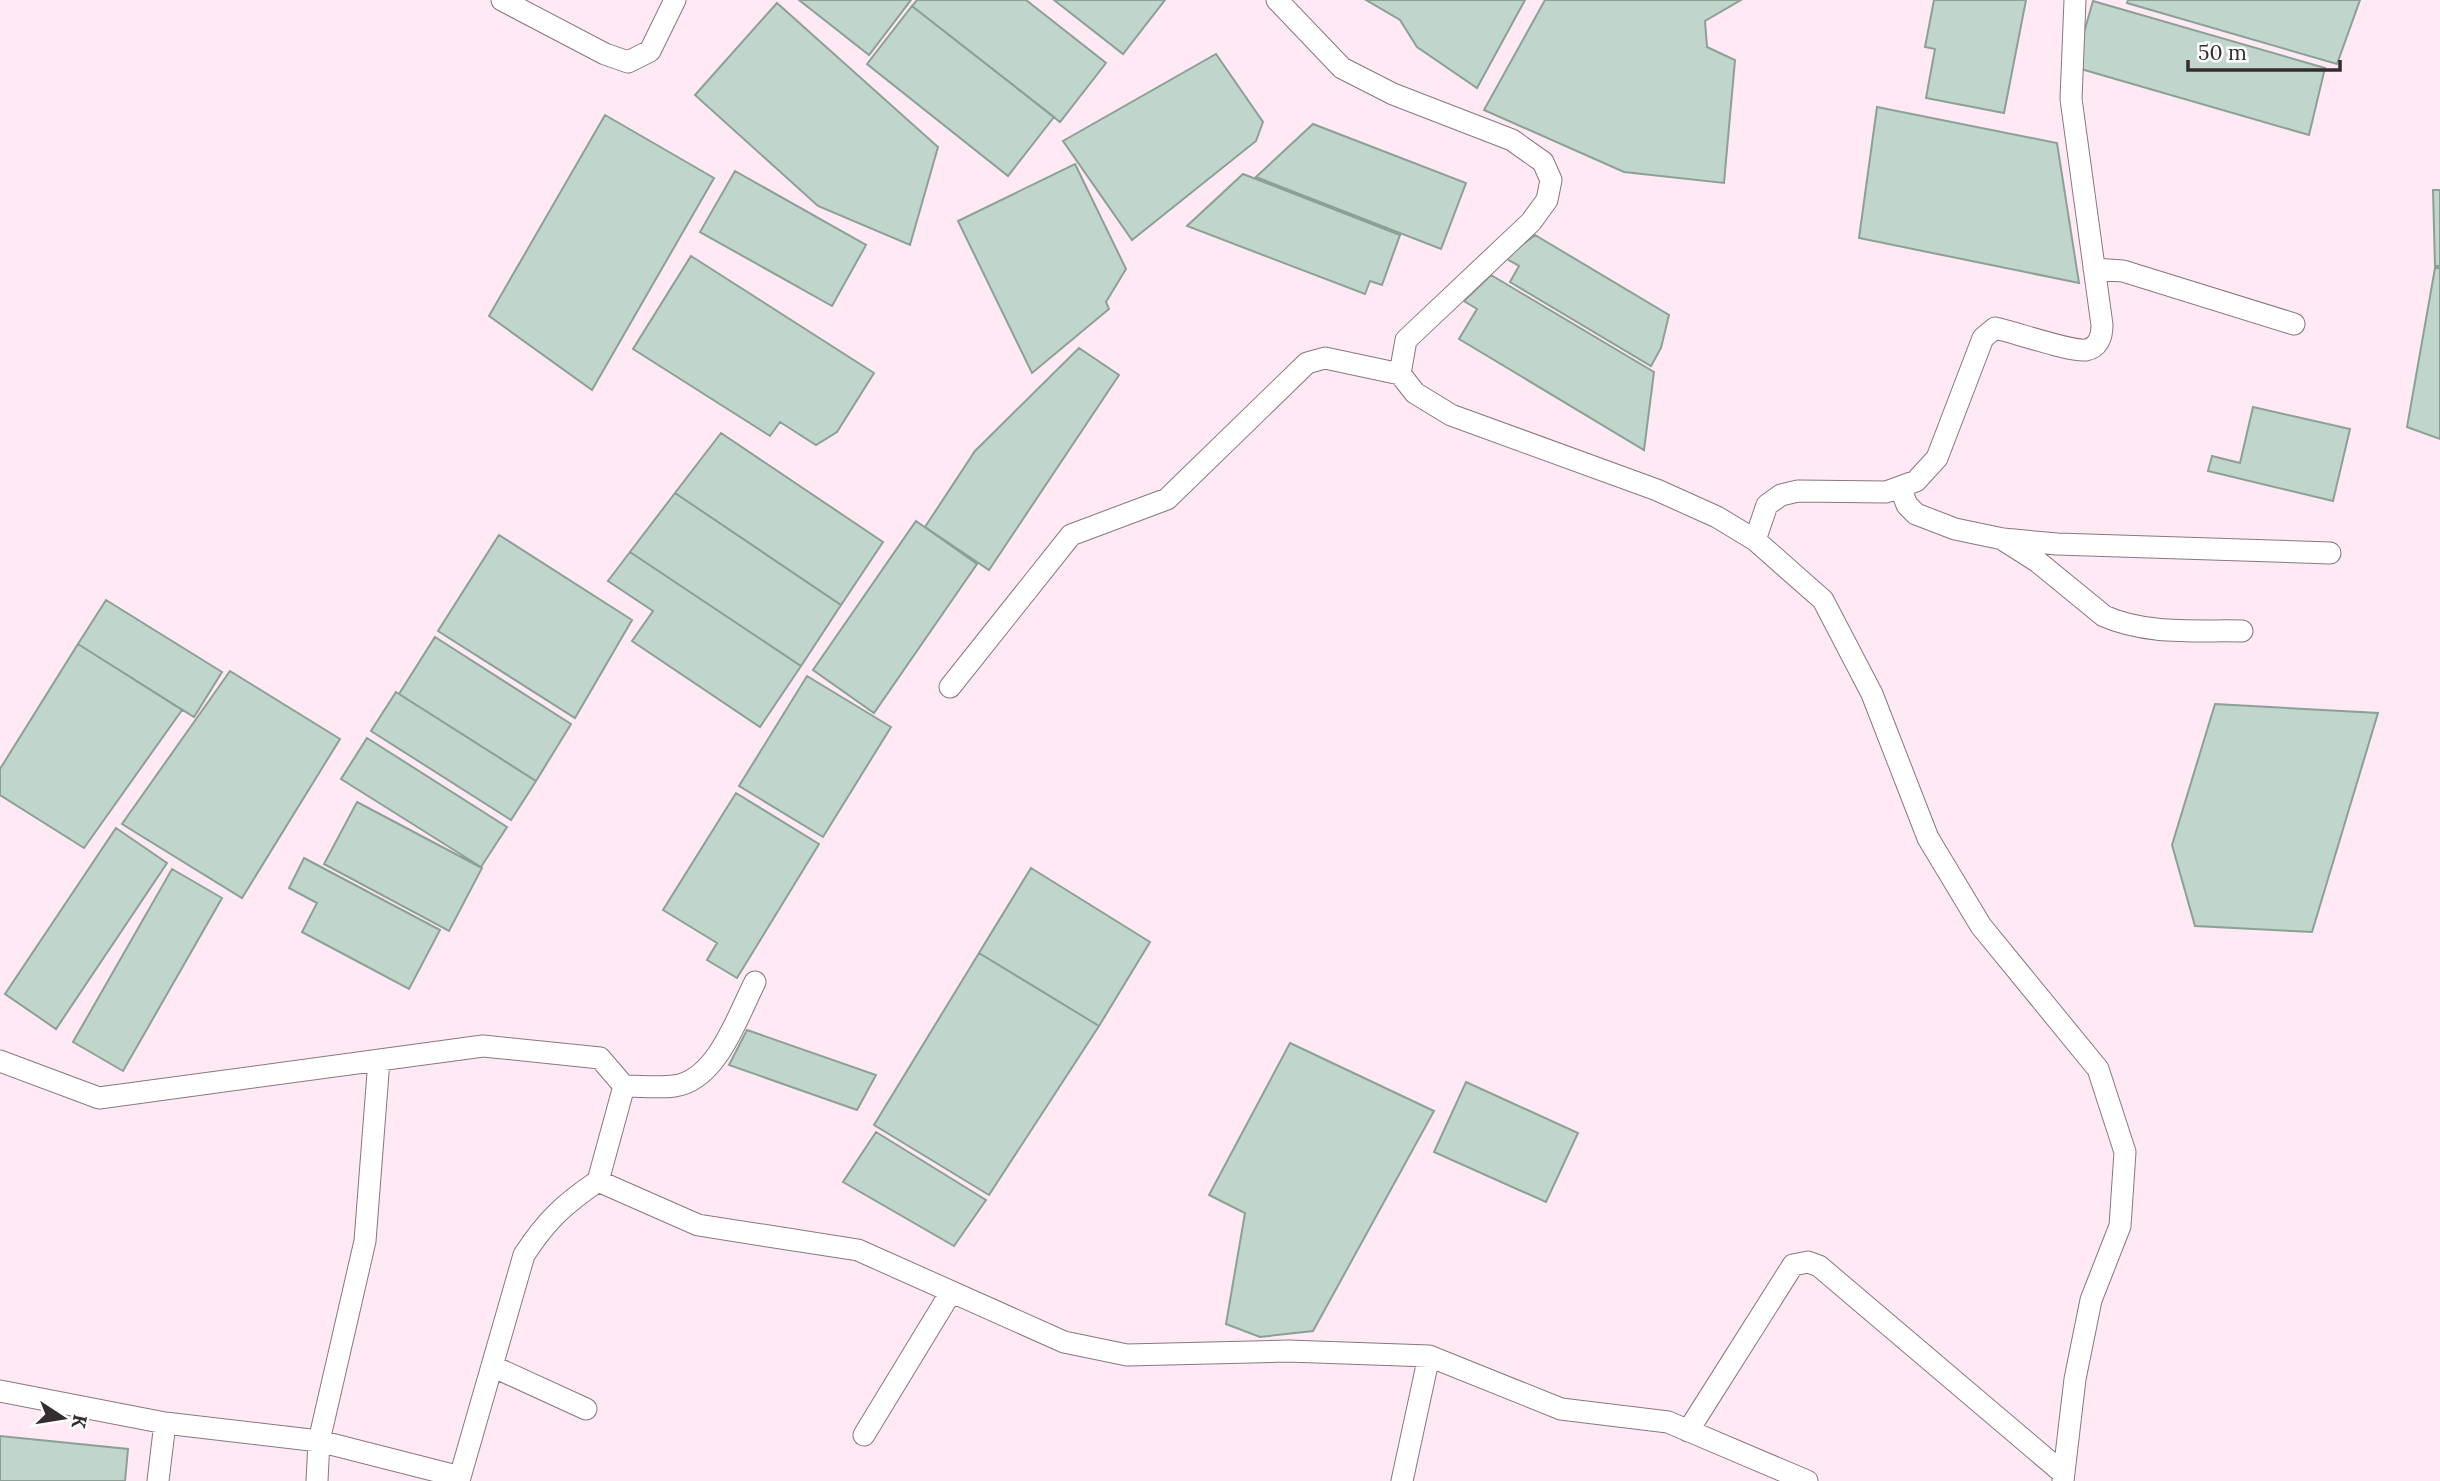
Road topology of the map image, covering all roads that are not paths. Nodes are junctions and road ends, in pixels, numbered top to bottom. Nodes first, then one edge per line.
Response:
1 (502, 0) edge
2 (675, 0) edge
3 (1277, 0) edge
4 (2075, 0) edge
5 (2094, 268) junction
6 (2294, 324) dead end
7 (1400, 374) junction
8 (1900, 487) junction
9 (2003, 539) junction
10 (1755, 540) junction
11 (2330, 554) dead end
12 (2242, 631) dead end
13 (950, 687) dead end
14 (755, 982) dead end
15 (379, 1060) junction
16 (0, 1061) edge
17 (624, 1086) junction
18 (598, 1181) junction
19 (951, 1292) junction
20 (1429, 1356) junction
21 (492, 1366) junction
22 (0, 1391) edge
23 (586, 1409) dead end
24 (165, 1423) junction
25 (1688, 1430) junction
26 (864, 1435) dead end
27 (320, 1441) junction
28 (2064, 1477) edge
29 (460, 1479) edge
30 (158, 1481) edge
31 (317, 1481) edge
32 (1402, 1481) edge
33 (1807, 1481) edge

1 - 2 street
3 - 7 street
4 - 5 street
5 - 6 street
5 - 8 street
7 - 10 street
7 - 13 street
8 - 9 street
8 - 10 street
9 - 11 street
9 - 12 street
10 - 28 street
14 - 17 street
15 - 16 street
15 - 17 street
15 - 27 street
17 - 18 street
18 - 19 street
18 - 21 street
19 - 20 street
19 - 26 street
20 - 25 street
20 - 32 street
21 - 23 street
21 - 29 street
22 - 24 street
24 - 27 street
24 - 30 street
25 - 28 street
25 - 33 street
27 - 29 street
27 - 31 street

